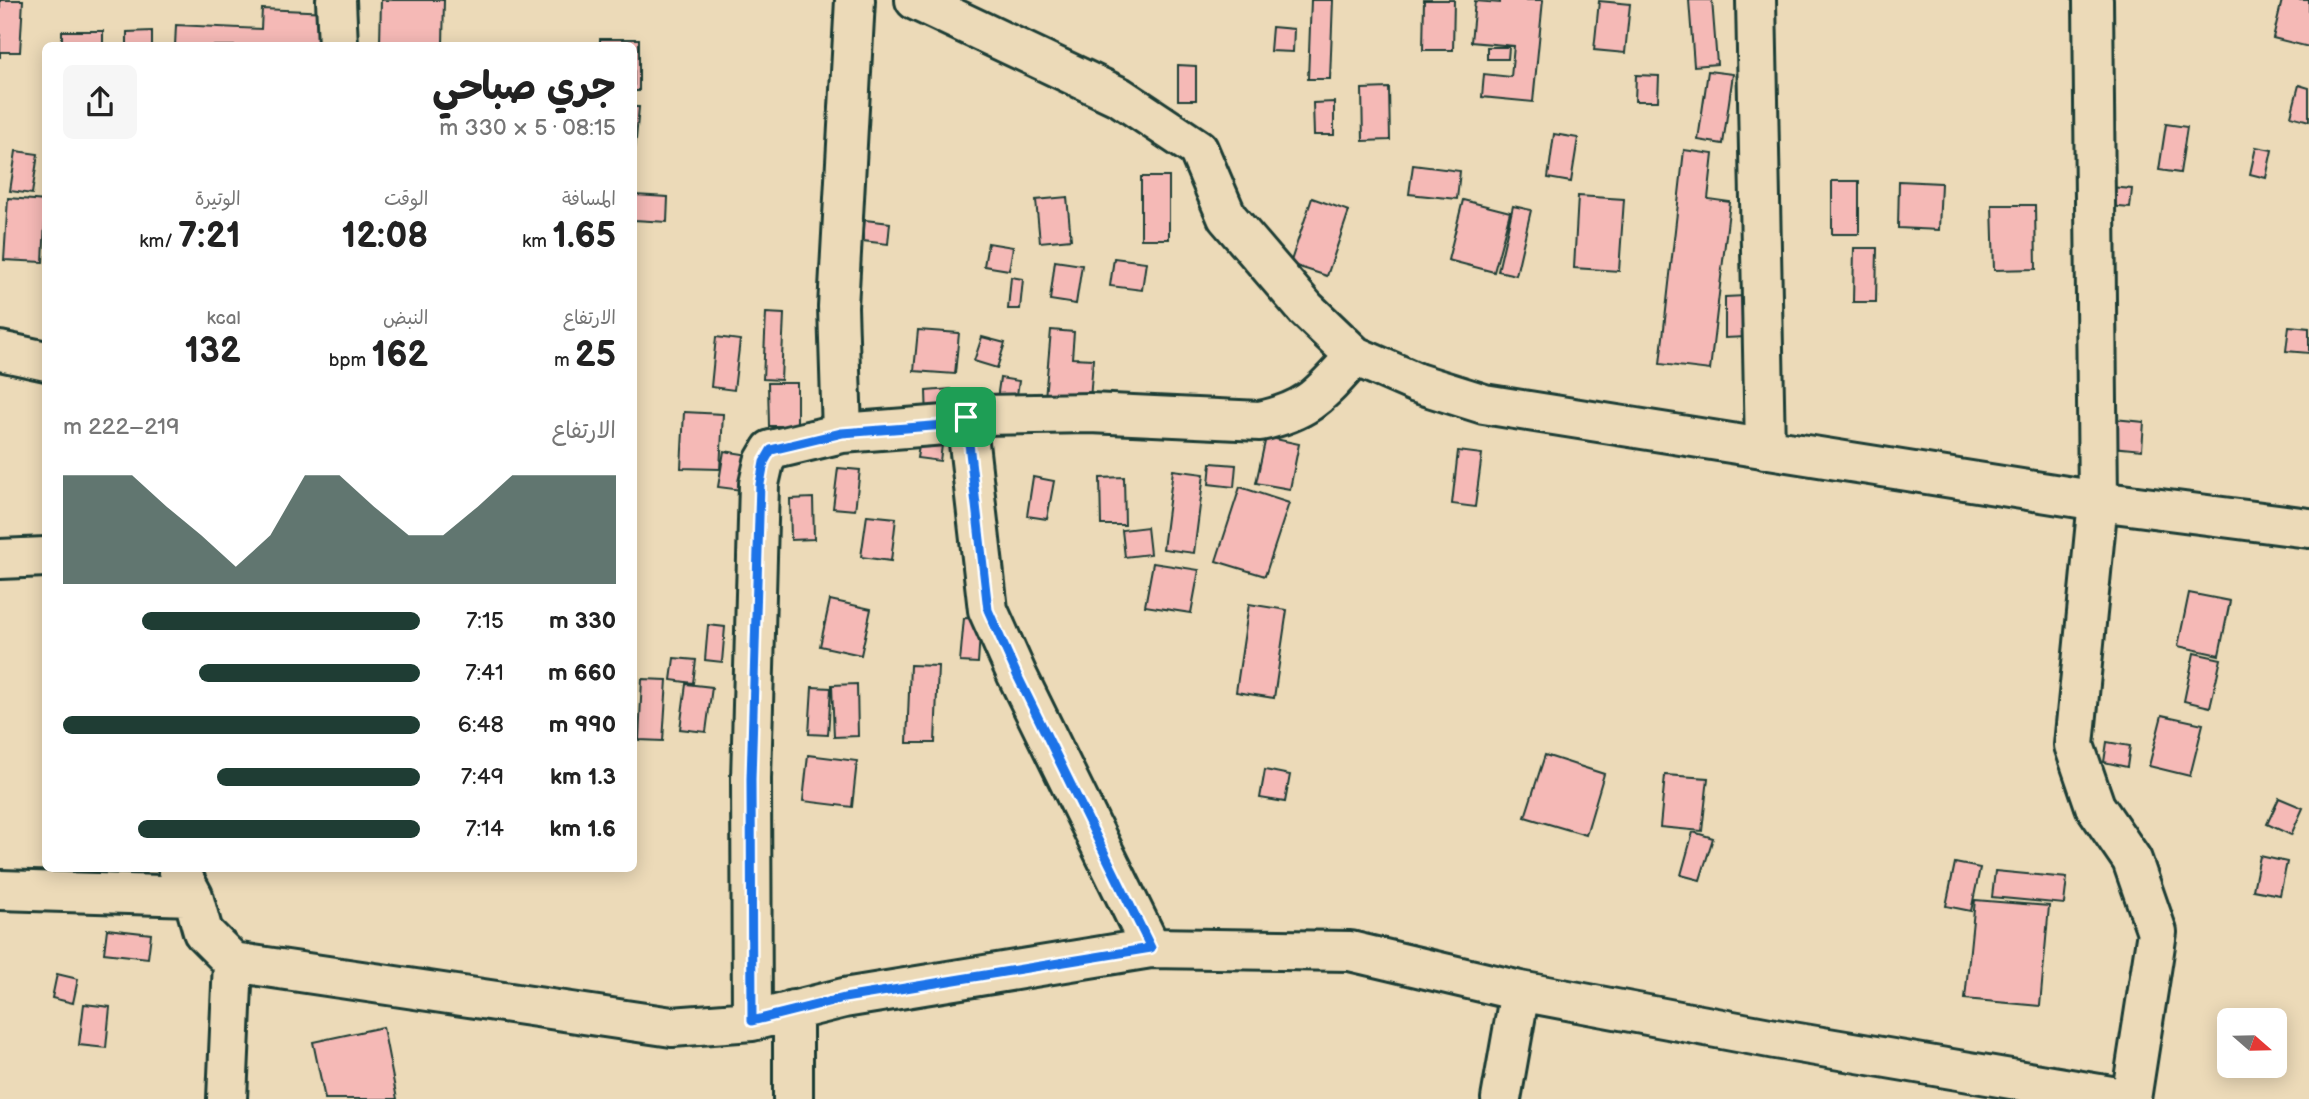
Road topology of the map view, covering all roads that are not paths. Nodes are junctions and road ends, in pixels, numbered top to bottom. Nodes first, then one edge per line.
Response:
1 (336, 0) edge
2 (855, 0) edge
3 (915, 0) edge
4 (1756, 0) edge
5 (2093, 0) edge
6 (338, 42) edge
7 (0, 351) edge
8 (1355, 356) junction
9 (42, 360) edge
10 (966, 417) junction
11 (842, 433) junction
12 (1765, 449) junction
13 (2098, 501) junction
14 (2309, 528) edge
15 (42, 558) edge
16 (0, 559) edge
17 (185, 882) edge
18 (0, 890) edge
19 (1151, 948) junction
20 (233, 962) junction
21 (1520, 990) junction
22 (793, 1010) junction
23 (752, 1021) junction
24 (227, 1099) edge
25 (793, 1099) edge
26 (1501, 1099) edge
27 (2130, 1099) edge

1 - 6 street
2 - 11 street
3 - 8 street
4 - 12 street
5 - 13 street
7 - 9 street
8 - 10 street
8 - 12 street
10 - 11 street
10 - 19 street
11 - 23 street
12 - 13 street
13 - 14 street
13 - 27 street
15 - 16 street
17 - 18 street
17 - 20 street
19 - 21 street
19 - 22 street
20 - 23 street
20 - 24 street
21 - 26 street
21 - 27 street
22 - 23 street
22 - 25 street

